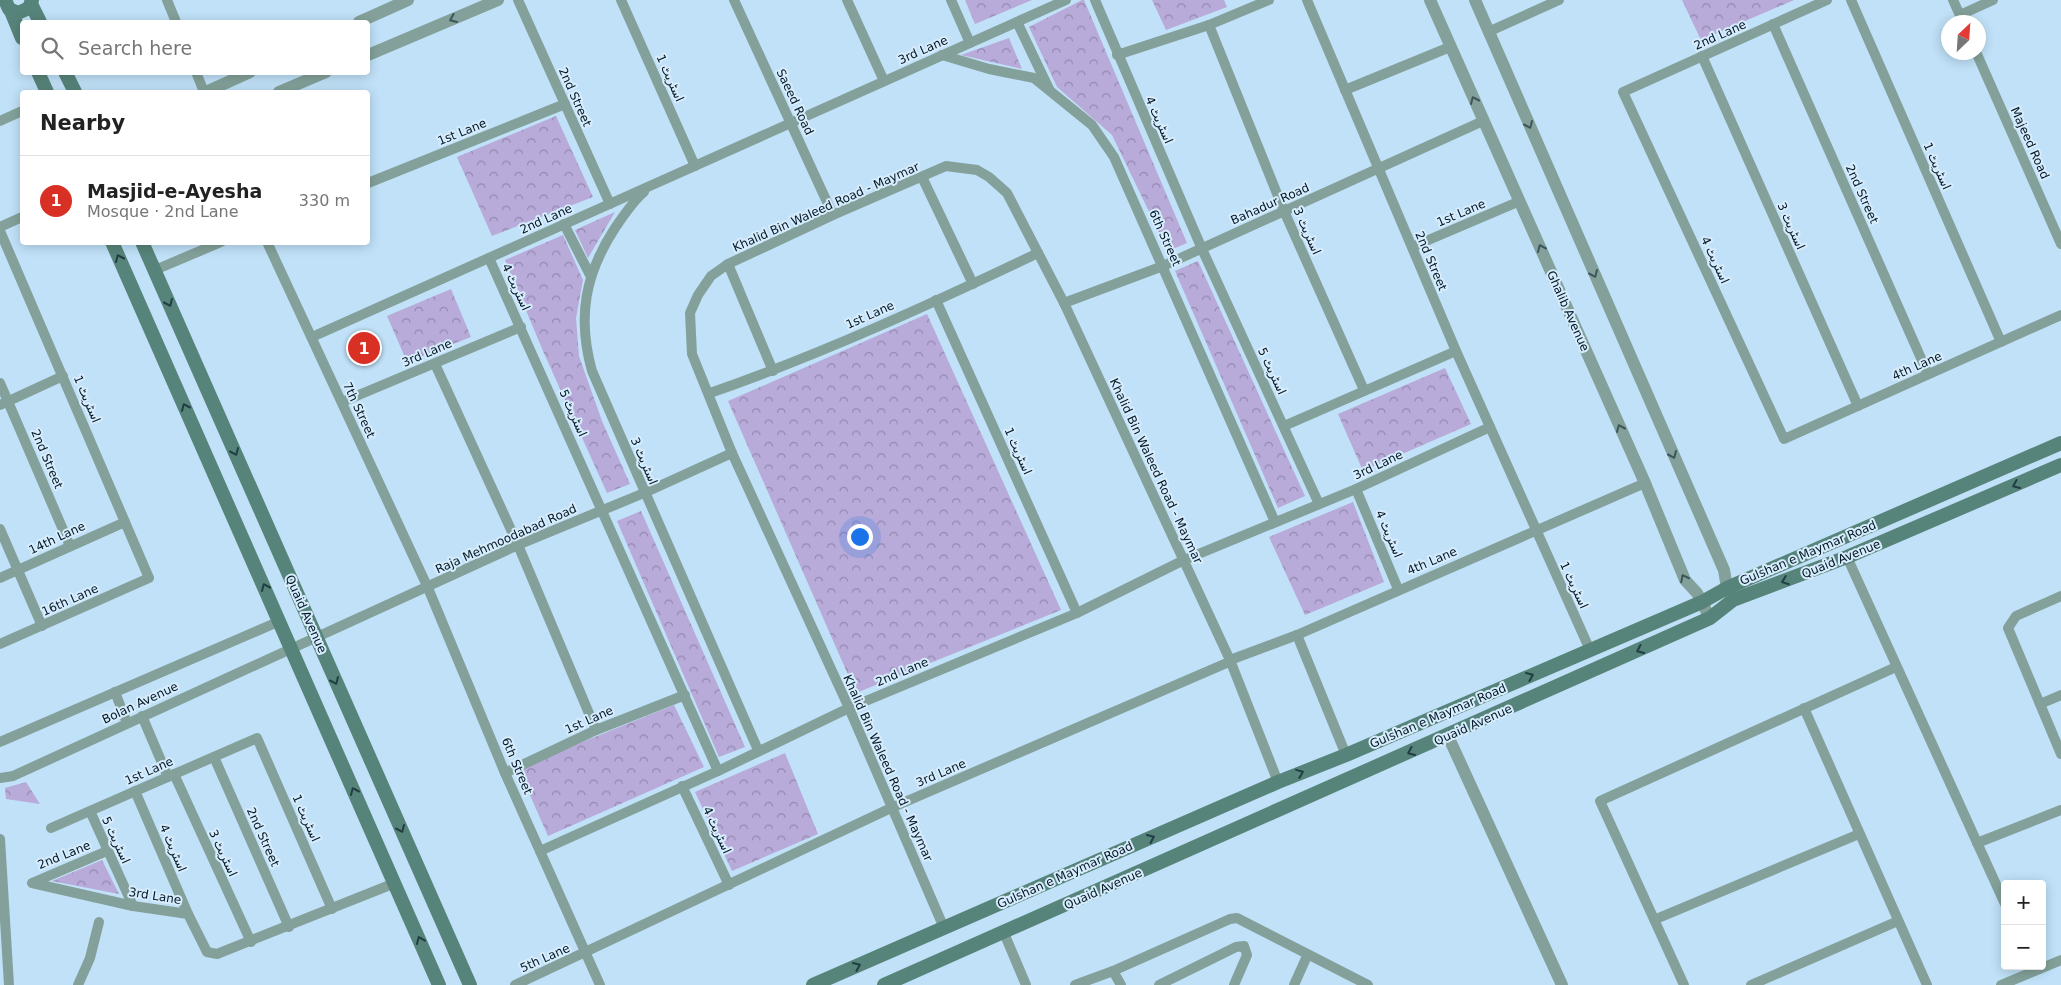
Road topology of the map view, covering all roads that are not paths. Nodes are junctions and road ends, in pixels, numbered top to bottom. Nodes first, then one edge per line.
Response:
1 (167, 0) edge
2 (408, 0) edge
3 (498, 0) edge
4 (518, 0) edge
5 (621, 0) edge
6 (734, 0) edge
7 (847, 0) edge
8 (951, 0) edge
9 (1066, 0) edge
10 (1095, 0) edge
11 (1269, 0) edge
12 (1308, 0) edge
13 (1430, 0) edge
14 (1475, 0) edge
15 (1559, 0) edge
16 (1827, 0) edge
17 (1851, 0) edge
18 (1953, 0) edge
19 (1993, 0) edge
20 (31, 2) edge
21 (5, 6) edge
22 (1960, 15) edge
23 (1969, 15) edge
24 (39, 20) edge
25 (175, 20) edge
26 (363, 20) edge
27 (1017, 22) junction
28 (1209, 24) junction
29 (1773, 24) junction
30 (1488, 32) junction
31 (20, 34) edge
32 (970, 43) junction
33 (1450, 47) junction
34 (370, 54) edge
35 (1117, 55) junction
36 (942, 56) junction
37 (1702, 56) junction
38 (1980, 60) edge
39 (39, 75) edge
40 (66, 75) edge
41 (197, 75) edge
42 (243, 75) edge
43 (319, 75) edge
44 (884, 81) junction
45 (46, 90) edge
46 (74, 90) edge
47 (204, 90) edge
48 (210, 90) edge
49 (284, 90) edge
50 (1050, 90) junction
51 (1345, 90) junction
52 (1623, 92) joint
53 (565, 104) junction
54 (20, 112) edge
55 (0, 121) edge
56 (1483, 121) junction
57 (790, 123) junction
58 (695, 166) junction
59 (1378, 169) junction
60 (922, 177) junction
61 (370, 182) edge
62 (653, 185) junction
63 (1520, 201) junction
64 (610, 204) junction
65 (1284, 211) junction
66 (833, 215) junction
67 (20, 218) edge
68 (564, 224) junction
69 (0, 229) edge
70 (2061, 244) edge
71 (113, 245) edge
72 (143, 245) edge
73 (214, 245) edge
74 (268, 245) edge
75 (1412, 247) junction
76 (1202, 249) junction
77 (1038, 253) junction
78 (489, 258) junction
79 (728, 264) junction
80 (1163, 266) junction
81 (154, 270) junction
82 (590, 275) junction
83 (973, 284) junction
84 (936, 300) junction
85 (1064, 303) junction
86 (2061, 316) edge
87 (521, 327) junction
88 (312, 337) junction
89 (2001, 342) junction
90 (1456, 351) junction
91 (435, 364) junction
92 (773, 371) junction
93 (1928, 374) junction
94 (63, 376) junction
95 (0, 383) edge
96 (1364, 390) junction
97 (710, 393) junction
98 (342, 402) junction
99 (4, 403) edge
100 (1858, 406) junction
101 (1284, 426) junction
102 (1490, 427) junction
103 (1784, 438) joint
104 (2061, 443) edge
105 (732, 453) junction
106 (2061, 466) edge
107 (1644, 483) junction
108 (1356, 489) junction
109 (644, 493) junction
110 (1319, 504) junction
111 (603, 510) junction
112 (125, 522) junction
113 (1275, 522) junction
114 (0, 529) edge
115 (1535, 530) junction
116 (518, 545) junction
117 (70, 546) junction
118 (1847, 557) junction
119 (1184, 560) junction
120 (18, 570) junction
121 (0, 578) edge
122 (149, 578) joint
123 (428, 588) junction
124 (1398, 589) junction
125 (1730, 594) junction
126 (2061, 596) edge
127 (1702, 602) junction
128 (1077, 613) junction
129 (1710, 618) junction
130 (280, 621) junction
131 (42, 626) junction
132 (1297, 635) junction
133 (316, 638) junction
134 (0, 644) edge
135 (290, 648) junction
136 (1590, 650) junction
137 (1229, 661) junction
138 (1896, 666) junction
139 (115, 692) junction
140 (685, 695) junction
141 (2061, 695) edge
142 (2040, 704) junction
143 (849, 708) junction
144 (1804, 708) junction
145 (142, 716) junction
146 (127, 723) junction
147 (596, 730) junction
148 (1448, 736) junction
149 (258, 738) joint
150 (0, 742) edge
151 (758, 750) junction
152 (2061, 754) edge
153 (1346, 755) junction
154 (214, 757) junction
155 (718, 772) junction
156 (505, 773) junction
157 (171, 776) junction
158 (0, 778) edge
159 (1278, 782) junction
160 (682, 786) junction
161 (135, 791) junction
162 (891, 808) junction
163 (2061, 810) edge
164 (90, 811) junction
165 (51, 828) dead end
166 (1859, 834) junction
167 (0, 840) edge
168 (1978, 843) junction
169 (107, 851) junction
170 (540, 851) junction
171 (395, 883) junction
172 (33, 884) joint
173 (729, 884) junction
174 (2001, 895) edge
175 (133, 906) junction
176 (332, 909) junction
177 (188, 914) junction
178 (1656, 919) junction
179 (1898, 921) junction
180 (99, 922) dead end
181 (289, 927) junction
182 (944, 928) junction
183 (1004, 933) junction
184 (251, 942) junction
185 (586, 954) junction
186 (1308, 956) junction
187 (2061, 960) edge
188 (2046, 965) edge
189 (2031, 970) edge
190 (1113, 971) junction
191 (1357, 983) edge
192 (9, 985) edge
193 (78, 985) edge
194 (439, 985) edge
195 (470, 985) edge
196 (515, 985) edge
197 (600, 985) edge
198 (813, 985) edge
199 (884, 985) edge
200 (1026, 985) edge
201 (1075, 985) edge
202 (1121, 985) edge
203 (1159, 985) edge
204 (1234, 985) edge
205 (1294, 985) edge
206 (1368, 985) edge
207 (1562, 985) edge
208 (1684, 985) edge
209 (1751, 985) edge
210 (1927, 985) edge
211 (2001, 985) edge

1 - 25 street
2 - 26 street
3 -> 34 street
4 - 53 street, 2nd Street
5 - 58 street, اسٹریٹ 1
6 - 57 street, Saeed Road
7 - 44 street
8 - 32 street
9 - 27 street, 3rd Lane
10 - 35 street, اسٹریٹ 4
11 - 28 street
12 - 51 street, 2nd Street
13 - 33 street, Ghalib Avenue
14 - 30 street
15 - 30 street
16 - 29 street, 2nd Lane
17 - 89 street, اسٹریٹ 1
18 - 22 street
19 - 23 street
20 - 21 main road
20 - 24 main road
21 - 31 main road
27 - 32 street, 3rd Lane
27 - 50 street
28 - 35 street
28 - 65 street, اسٹریٹ 3
29 - 37 street, 2nd Lane
29 - 93 street, 2nd Street
30 -> 125 street
32 - 36 street, 3rd Lane
33 - 51 street
56 -> 33 street, Ghalib Avenue
35 - 76 street, اسٹریٹ 4
36 - 44 street, 3rd Lane
36 - 50 street, 6th Street
37 - 52 street, 2nd Lane
37 - 100 street, اسٹریٹ 3
38 - 70 street, Majeed Road
39 - 45 main road
40 - 46 main road
41 - 47 street
42 - 48 street
43 - 49 street
44 - 57 street, 3rd Lane
50 - 80 street, 6th Street
51 - 59 street, 2nd Street
52 - 103 street, اسٹریٹ 4
53 - 61 street, 1st Lane
53 - 64 street, 2nd Street
54 - 55 street
56 - 59 street, Bahadur Road
56 - 63 street, Ghalib Avenue
57 - 58 street, 2nd Lane
57 - 66 street, Saeed Road
58 - 62 street, 2nd Lane
59 - 65 street, Bahadur Road
59 - 75 street, 2nd Street
60 - 66 street, Khalid Bin Waleed Road - Maymar
60 - 77 street, Khalid Bin Waleed Road - Maymar
60 - 83 street
62 - 64 street, 2nd Lane
62 - 82 street, اسٹریٹ 3
63 - 75 street, 1st Lane
107 -> 63 street, Ghalib Avenue
64 - 68 street, 2nd Lane
65 - 76 street, Bahadur Road
65 - 96 street, اسٹریٹ 3
66 - 79 street, Khalid Bin Waleed Road - Maymar
67 - 69 street
68 - 78 street, 2nd Lane
68 - 82 street
69 - 94 street, اسٹریٹ 1
130 -> 71 main road
72 - 81 main road, Quaid Avenue
73 - 81 street
74 - 88 street, 7th Street
75 - 90 street, 2nd Street
76 - 80 street, Bahadur Road
76 - 101 street, اسٹریٹ 5
77 - 83 street, 1st Lane
77 - 85 street, Khalid Bin Waleed Road - Maymar
78 - 87 street, اسٹریٹ 4
78 - 88 street, 2nd Lane
79 - 92 street
79 - 97 street, Khalid Bin Waleed Road - Maymar
80 - 85 street, Bahadur Road
80 - 113 street, 6th Street
81 -> 133 main road, Quaid Avenue
82 - 109 street, اسٹریٹ 3
83 - 84 street, 1st Lane
84 - 92 street, 1st Lane
84 - 128 street, اسٹریٹ 1
85 - 119 street, Khalid Bin Waleed Road - Maymar
86 - 89 street, 4th Lane
87 - 91 street, 3rd Lane
87 - 111 street, اسٹریٹ 5
88 - 98 street, 7th Street
89 - 93 street, 4th Lane
90 - 96 street
90 - 102 street, 2nd Street
91 - 98 street, 3rd Lane
91 - 116 street
92 - 97 street, 1st Lane
93 - 100 street, 4th Lane
94 - 99 street
94 - 112 street, اسٹریٹ 1
95 - 99 street, 2nd Street
96 - 101 street
97 - 105 street, Khalid Bin Waleed Road - Maymar
98 - 123 street, 7th Street
99 - 117 street, 2nd Street
100 - 103 street, 4th Lane
101 - 110 street, اسٹریٹ 5
102 - 108 street, 3rd Lane
102 - 115 street, 2nd Street
104 - 125 main road, Gulshan e Maymar Road
105 - 109 street, Raja Mehmoodabad Road
105 - 143 street, Khalid Bin Waleed Road - Maymar
106 -> 118 main road, Quaid Avenue
107 - 115 street, 4th Lane
127 -> 107 street, Ghalib Avenue
108 - 110 street, 3rd Lane
108 - 124 street, اسٹریٹ 4
109 - 111 street, Raja Mehmoodabad Road
109 - 151 street, اسٹریٹ 3
110 - 113 street, 3rd Lane
111 - 116 street, Raja Mehmoodabad Road
111 - 140 street
112 - 117 street, 14th Lane
112 - 122 street, اسٹریٹ 1
113 - 119 street, 2nd Lane
114 - 120 street
115 - 124 street, 4th Lane
115 - 136 street, اسٹریٹ 1
116 - 123 street, Raja Mehmoodabad Road
116 - 147 street
117 - 120 street, 14th Lane
118 -> 125 main road, Quaid Avenue
118 - 138 street
119 - 128 street, 2nd Lane
119 - 137 street, Khalid Bin Waleed Road - Maymar
120 - 121 street, 14th Lane
120 - 131 street
122 - 131 street, 16th Lane
123 - 133 street, Raja Mehmoodabad Road
123 - 156 street, 6th Street
124 - 132 street, 4th Lane
125 - 127 main road, Gulshan e Maymar Road
125 - 129 main road, Quaid Avenue
126 - 142 street
127 - 129 street, Ghalib Avenue
127 - 136 main road, Gulshan e Maymar Road
128 - 143 street, 2nd Lane
129 -> 148 main road, Quaid Avenue
130 - 135 main road
130 - 139 street, Bolan Avenue
131 - 134 street, 16th Lane
132 - 137 street, 4th Lane
132 - 153 street
133 - 135 street, Raja Mehmoodabad Road
133 -> 195 main road, Quaid Avenue
135 - 145 street, Bolan Avenue
171 -> 135 main road
153 -> 136 main road, Gulshan e Maymar Road
137 - 159 street, Khalid Bin Waleed Road - Maymar
137 - 162 street, 3rd Lane
138 - 144 street
138 - 168 street
139 - 146 street
139 - 150 street, Bolan Avenue
140 - 147 street, 1st Lane
140 - 155 street
141 - 142 street
142 - 152 street
143 - 151 street, 2nd Lane
143 - 162 street, Khalid Bin Waleed Road - Maymar
144 - 166 street
144 - 178 street
145 - 146 street, Bolan Avenue
145 - 157 street, اسٹریٹ 3
146 - 158 street, Bolan Avenue
147 - 156 street, 1st Lane
148 -> 183 main road, Quaid Avenue
148 - 207 street
149 - 154 street, 1st Lane
149 - 176 street, اسٹریٹ 1
151 - 155 street, 2nd Lane
159 -> 153 main road, Gulshan e Maymar Road
154 - 157 street, 1st Lane
154 - 181 street, 2nd Street
155 - 160 street, 2nd Lane
156 - 170 street, 6th Street
157 - 161 street, 1st Lane
157 - 184 street, اسٹریٹ 3
182 -> 159 main road, Gulshan e Maymar Road
160 - 170 street, 2nd Lane
160 - 173 street, اسٹریٹ 4
161 - 164 street, 1st Lane
161 - 177 street, اسٹریٹ 4
162 - 173 street, 3rd Lane
162 - 182 street, Khalid Bin Waleed Road - Maymar
163 - 168 street
164 - 165 street, 1st Lane
164 - 169 street, اسٹریٹ 5
166 - 178 street
166 - 179 street
167 - 192 street
168 - 174 street
169 - 172 street, 2nd Lane
169 - 175 street, اسٹریٹ 5
170 - 185 street, 6th Street
171 - 176 street, 3rd Lane
194 -> 171 main road
172 - 175 street, 3rd Lane
173 - 185 street, 3rd Lane
175 - 177 street, 3rd Lane
176 - 181 street, 3rd Lane
177 - 184 street, 3rd Lane
178 - 208 street
179 - 209 street
179 - 210 street
180 - 193 street
181 - 184 street, 3rd Lane
198 -> 182 main road, Gulshan e Maymar Road
183 - 199 main road, Quaid Avenue
183 - 200 street
185 - 196 street, 5th Lane
185 - 197 street
186 - 190 street
186 - 191 street
186 - 205 street
187 - 188 street
189 - 211 street
190 - 201 street
190 - 202 street
191 - 206 street
203 - 204 street

